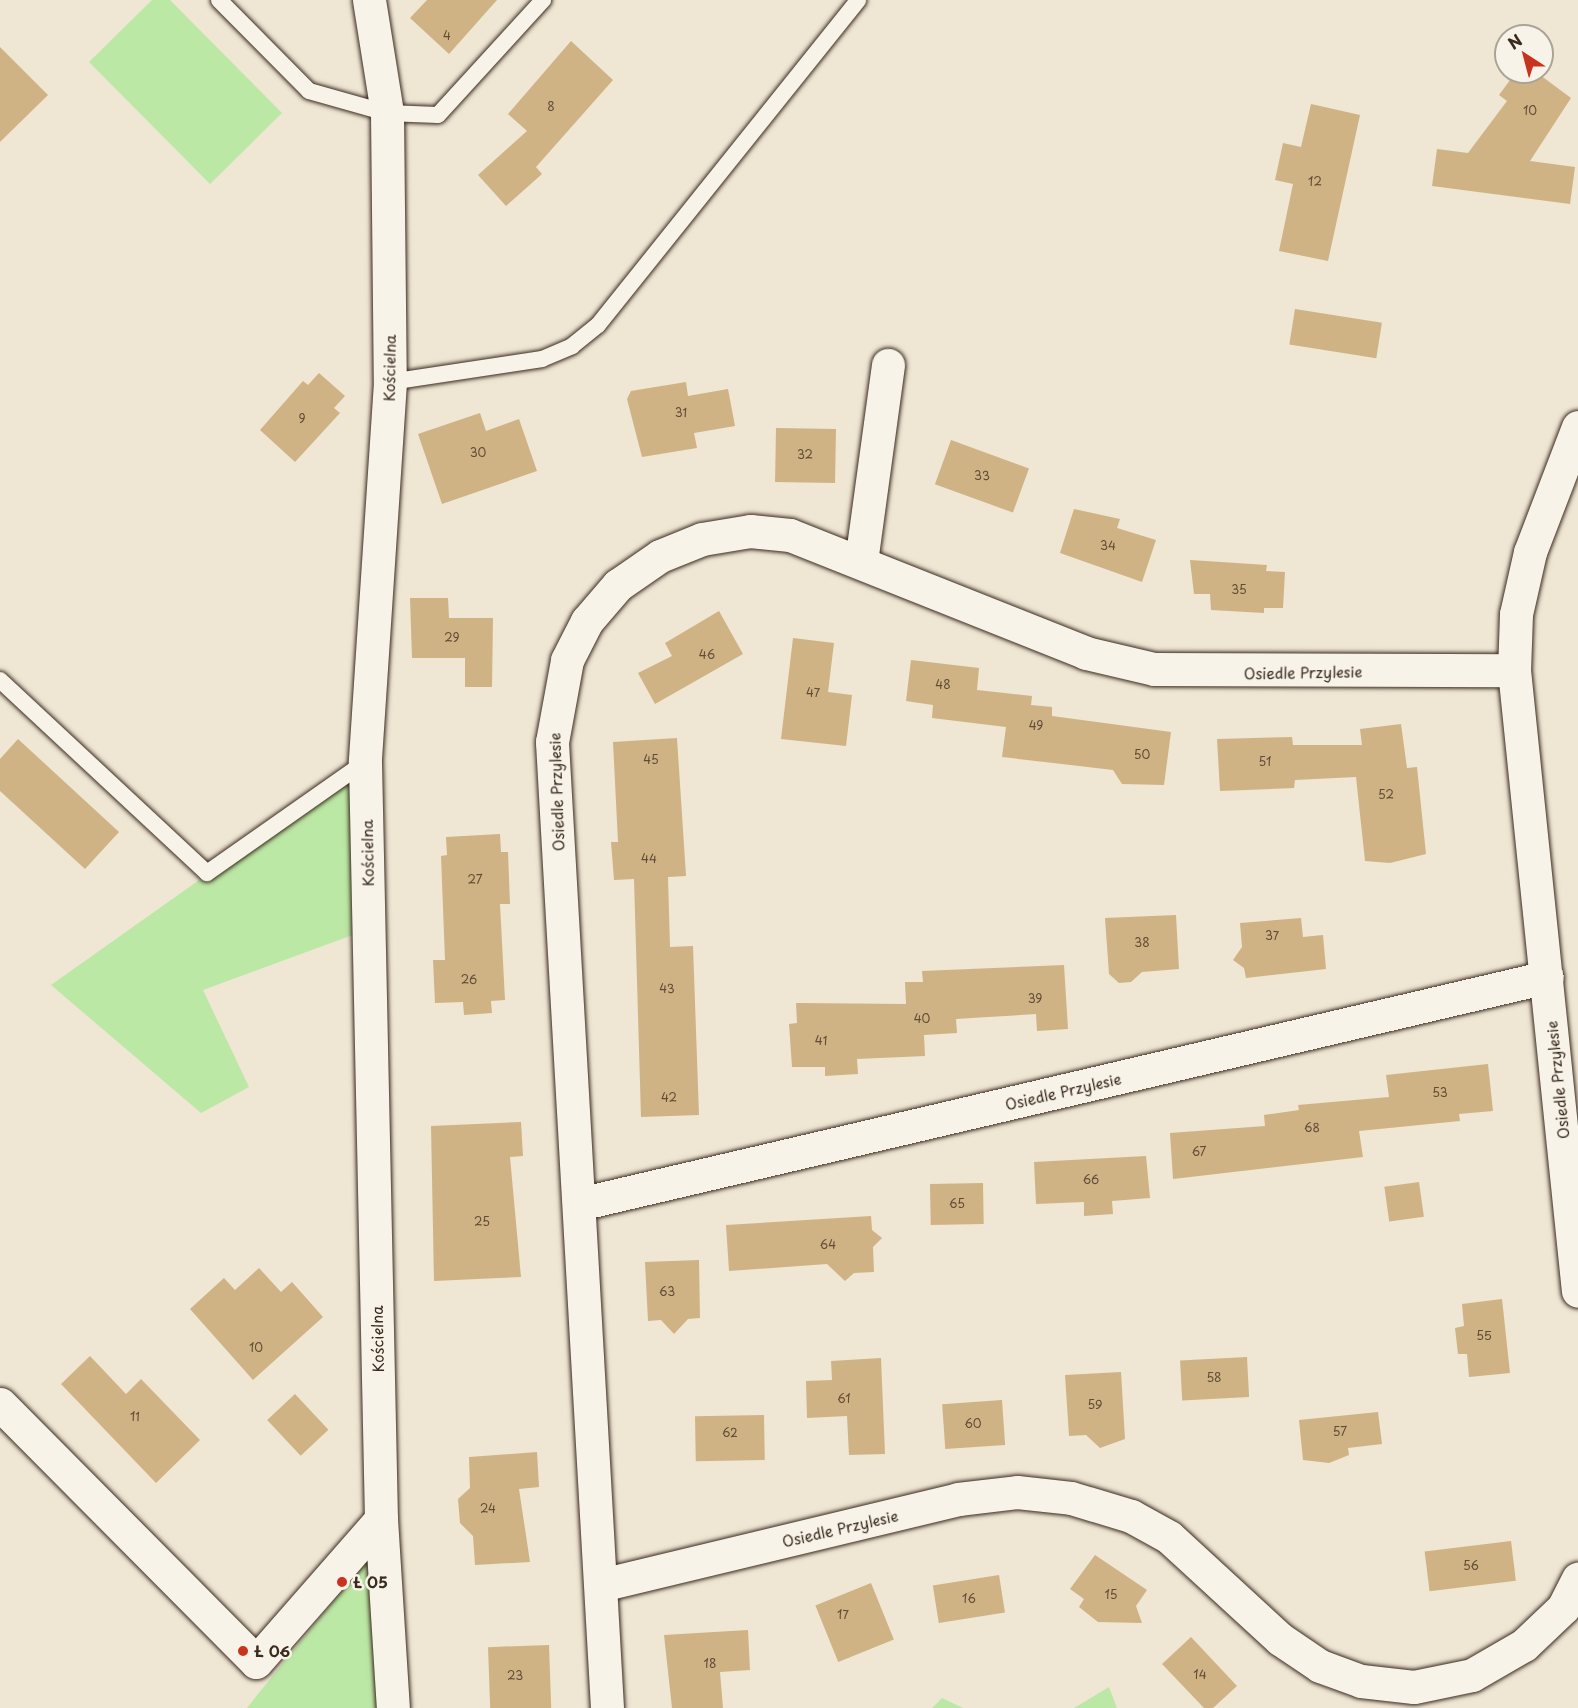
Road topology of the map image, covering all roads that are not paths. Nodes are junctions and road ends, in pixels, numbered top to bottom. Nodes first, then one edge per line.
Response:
1 (219, 0) edge
2 (369, 0) edge
3 (543, 0) edge
4 (858, 0) edge
5 (387, 113) junction
6 (888, 365) dead end
7 (390, 382) junction
8 (1578, 427) edge
9 (861, 562) junction
10 (1514, 670) junction
11 (0, 680) edge
12 (365, 762) junction
13 (1546, 976) junction
14 (579, 1204) junction
15 (1578, 1291) edge
16 (0, 1404) edge
17 (381, 1519) junction
18 (1578, 1580) edge
19 (601, 1585) junction
20 (1410, 1697) edge
21 (393, 1708) edge
22 (607, 1708) edge

1 - 5 lane
2 - 5 street, Kościelna
3 - 5 lane
4 - 7 lane
5 - 7 street, Kościelna
6 - 9 street
7 - 12 street, Kościelna
8 - 10 street, Osiedle Przylesie
9 - 10 street, Osiedle Przylesie
9 - 14 street, Osiedle Przylesie
10 - 13 street, Osiedle Przylesie
11 - 12 lane
12 - 17 street, Kościelna
13 - 14 street, Osiedle Przylesie
13 - 15 street, Osiedle Przylesie
14 - 19 street, Osiedle Przylesie
16 - 17 street
17 - 21 street, Kościelna
18 - 20 street, Osiedle Przylesie
19 - 20 street, Osiedle Przylesie
19 - 22 street, Osiedle Przylesie

